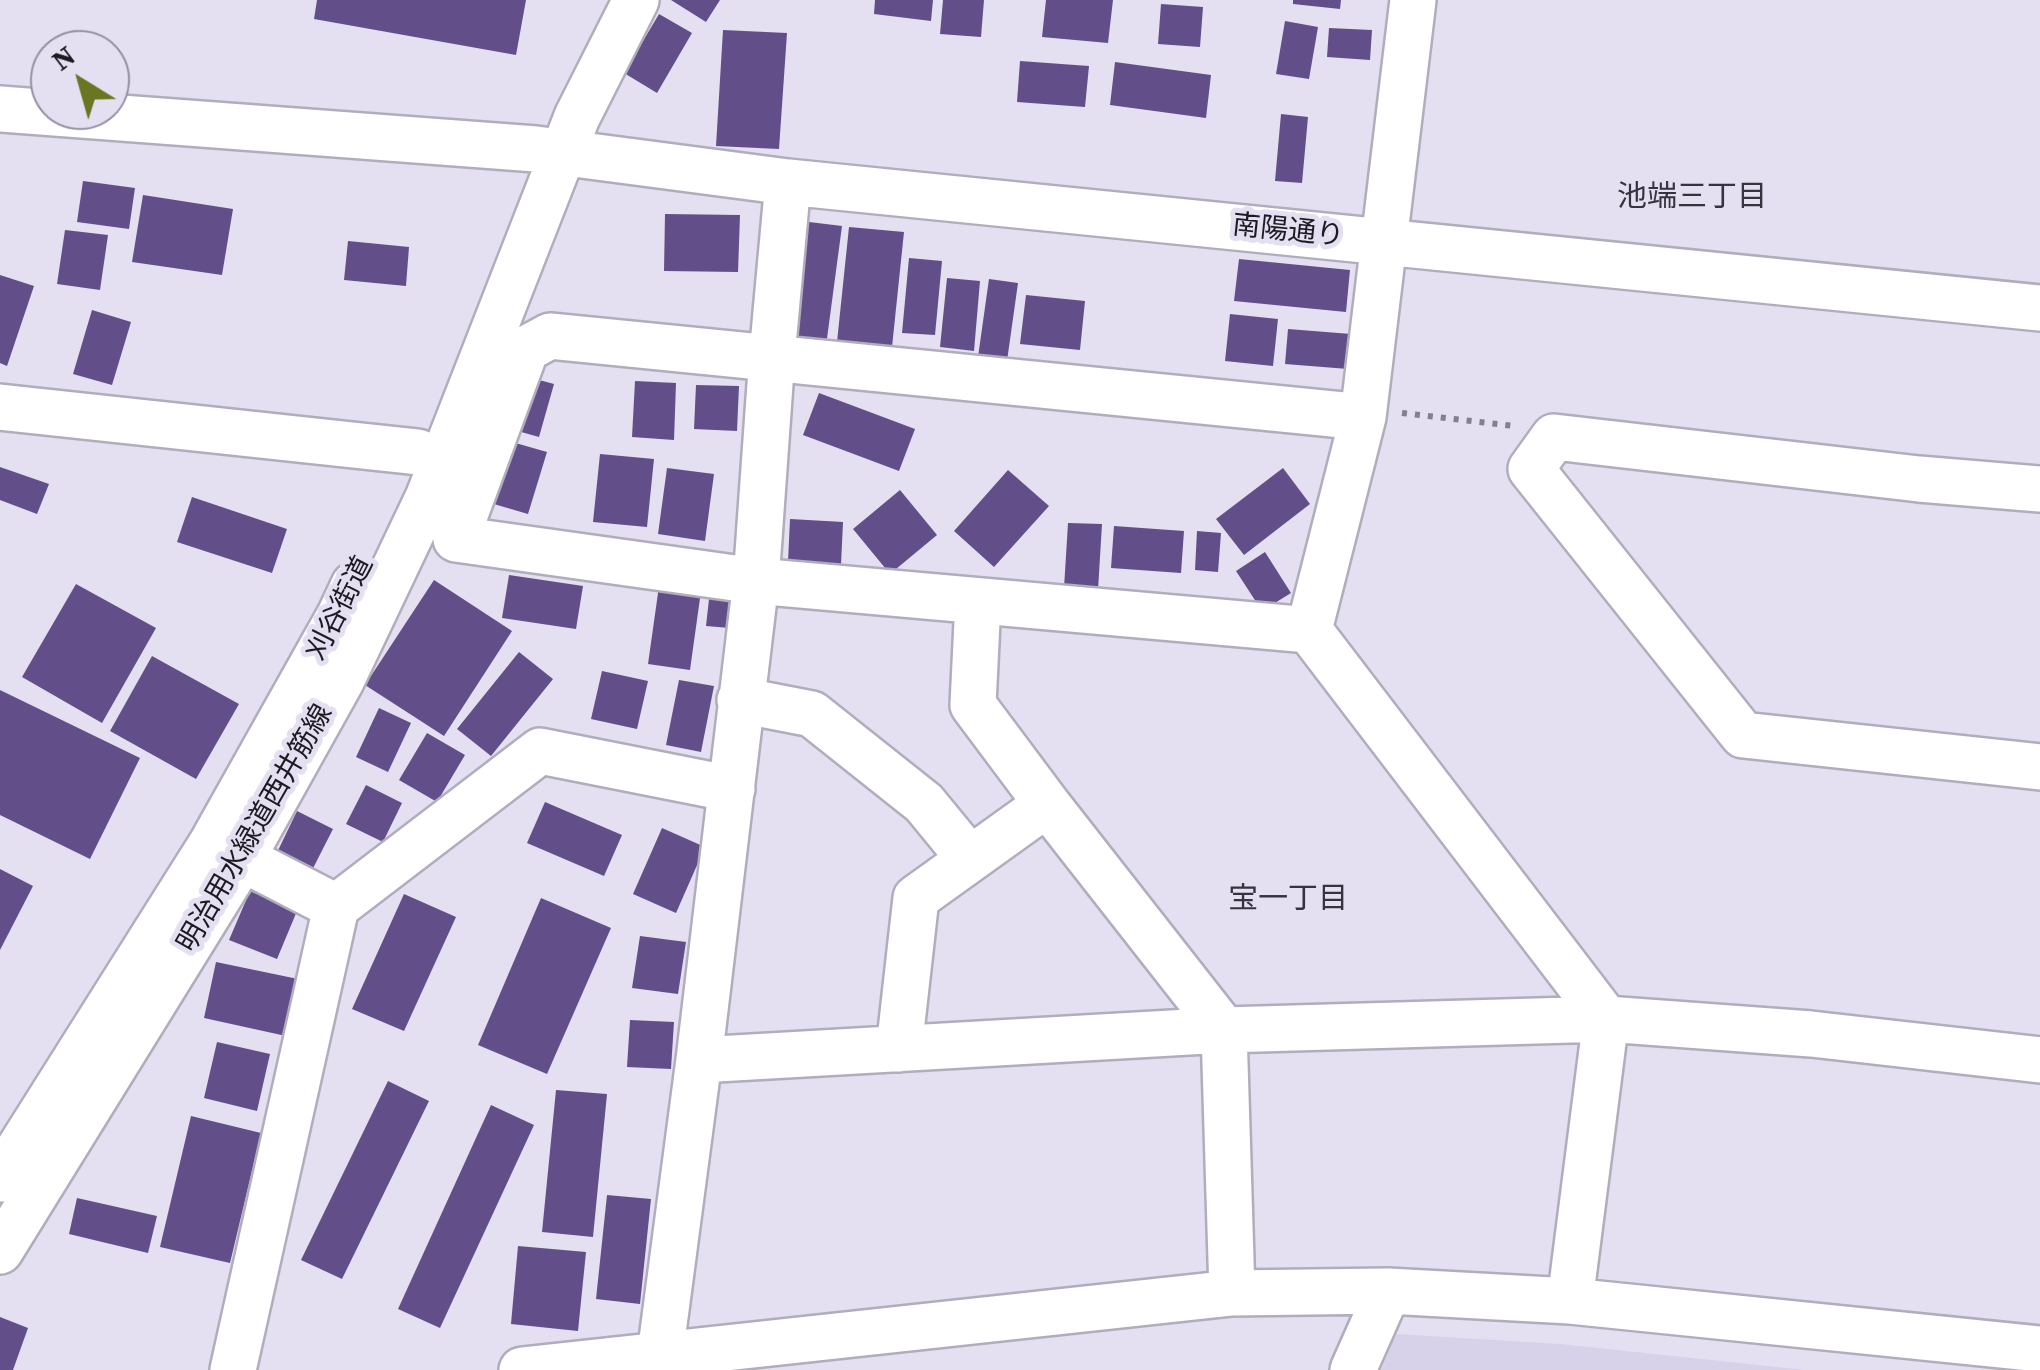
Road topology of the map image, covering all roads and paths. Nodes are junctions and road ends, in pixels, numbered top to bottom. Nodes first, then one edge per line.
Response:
1 (605, 0) edge
2 (636, 0) edge
3 (1414, 0) edge
4 (0, 109) edge
5 (549, 151) junction
6 (788, 182) junction
7 (1384, 242) junction
8 (2040, 308) edge
9 (772, 356) junction
10 (0, 407) edge
11 (1363, 417) junction
12 (1554, 437) junction
13 (418, 452) junction
14 (2040, 488) edge
15 (756, 581) junction
16 (978, 601) junction
17 (1309, 630) junction
18 (740, 700) junction
19 (2040, 768) edge
20 (732, 790) junction
21 (1047, 804) junction
22 (227, 850) junction
23 (970, 859) junction
24 (336, 907) junction
25 (1606, 1019) junction
26 (1224, 1030) junction
27 (899, 1049) junction
28 (698, 1060) junction
29 (2040, 1060) edge
30 (0, 1179) edge
31 (0, 1251) edge
32 (1388, 1292) junction
33 (1232, 1293) junction
34 (1570, 1301) junction
35 (2040, 1349) edge
36 (659, 1362) edge
37 (234, 1370) edge
38 (522, 1370) edge
39 (1353, 1370) edge

1 - 5 street, 刈谷街道
2 - 5 street, 明治用水緑道西井筋線
3 - 7 street
4 - 5 street, 南陽通り
5 - 6 street, 南陽通り
5 - 13 street, 刈谷街道
5 - 22 street, 明治用水緑道西井筋線
6 - 7 street, 南陽通り
6 - 9 street
7 - 8 street, 南陽通り
7 - 11 street
9 - 11 street
9 - 15 street
9 - 15 street
10 - 13 street
11 - 12 path
11 - 17 street
12 - 14 street
12 - 19 street
13 - 22 street, 刈谷街道
15 - 16 street
15 - 18 street
16 - 17 street
16 - 21 street
17 - 25 street
18 - 20 street
18 - 23 street
20 - 24 street
20 - 28 street
21 - 23 street
21 - 26 street
22 - 24 street
22 - 30 street, 刈谷街道
22 - 31 street, 明治用水緑道西井筋線
23 - 27 street
24 - 37 street
25 - 26 street
25 - 29 street
25 - 34 street
26 - 27 street
26 - 33 street
27 - 28 street
28 - 36 street
32 - 33 street
32 - 34 street
32 - 39 street
33 - 36 street
34 - 35 street
36 - 38 street

